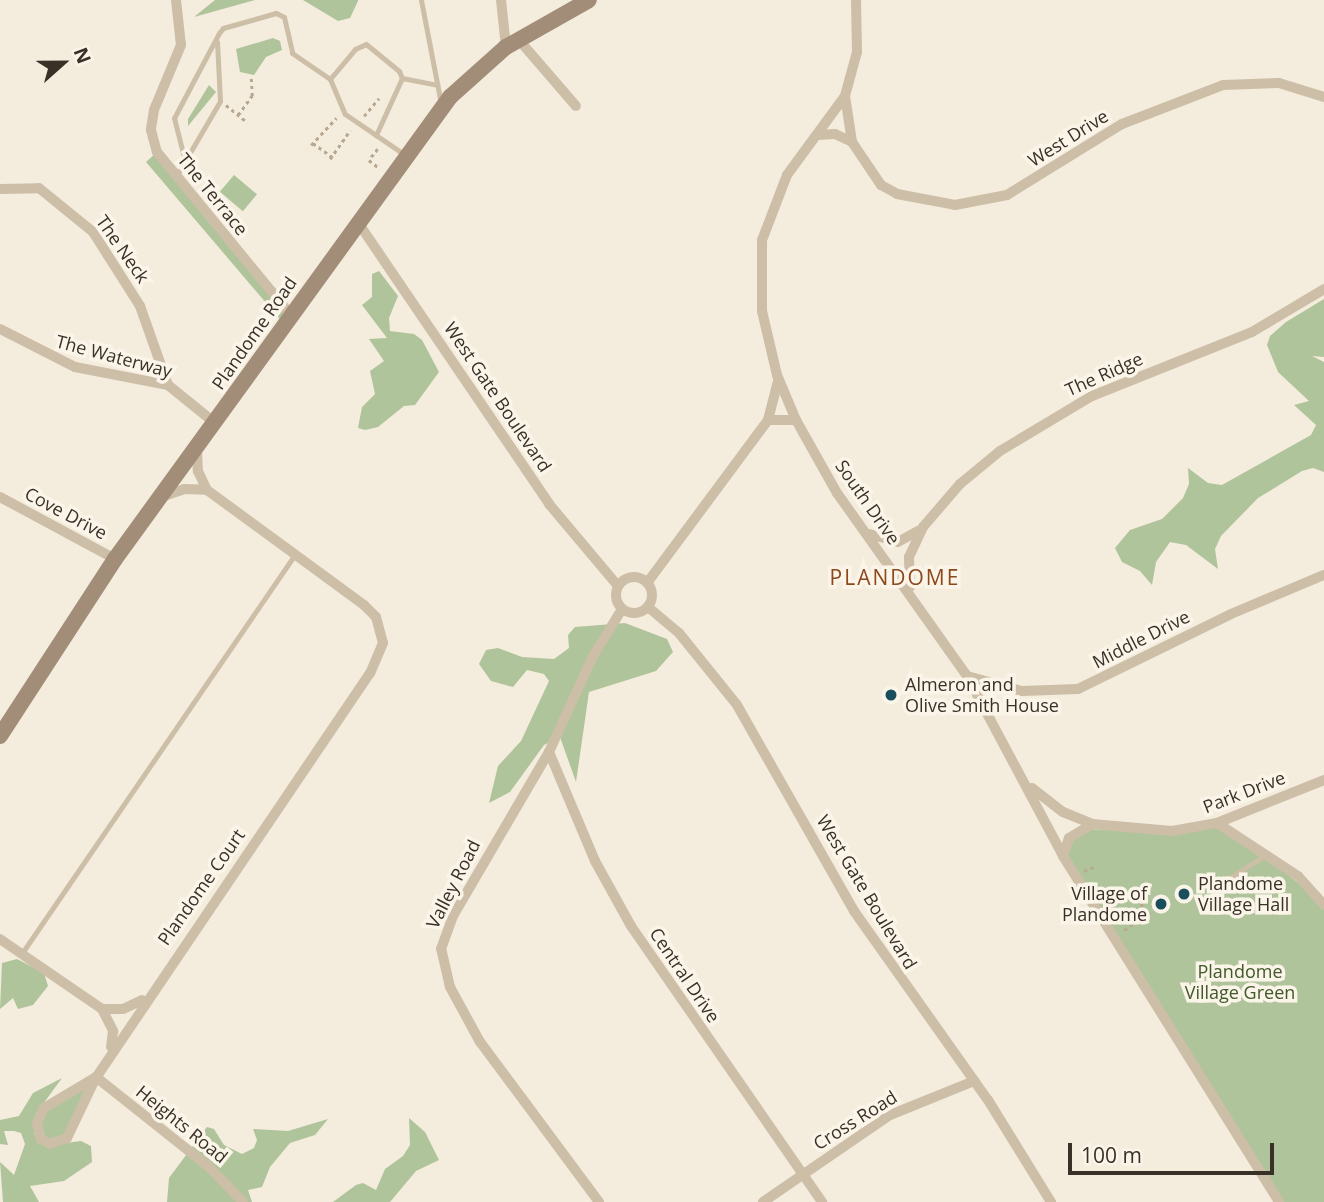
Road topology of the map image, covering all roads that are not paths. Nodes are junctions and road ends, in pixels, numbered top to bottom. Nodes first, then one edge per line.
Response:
1 (176, 0) edge
2 (421, 0) edge
3 (502, 0) edge
4 (589, 0) edge
5 (856, 0) edge
6 (217, 38) junction
7 (513, 43) junction
8 (402, 78) junction
9 (330, 79) junction
10 (437, 85) junction
11 (845, 96) junction
12 (1324, 97) edge
13 (576, 106) dead end
14 (442, 108) junction
15 (376, 135) junction
16 (817, 135) junction
17 (852, 142) junction
18 (405, 155) junction
19 (185, 161) junction
20 (176, 178) junction
21 (0, 189) edge
22 (357, 221) junction
23 (1324, 289) edge
24 (290, 314) junction
25 (0, 329) edge
26 (777, 375) junction
27 (168, 385) junction
28 (768, 420) junction
29 (796, 420) junction
30 (215, 422) junction
31 (197, 448) junction
32 (207, 490) junction
33 (163, 496) junction
34 (0, 497) edge
35 (923, 527) junction
36 (867, 533) junction
37 (295, 555) junction
38 (115, 559) junction
39 (1324, 575) edge
40 (647, 583) junction
41 (618, 586) junction
42 (911, 592) junction
43 (648, 607) junction
44 (622, 609) junction
45 (967, 676) junction
46 (0, 736) edge
47 (549, 751) junction
48 (1324, 780) edge
49 (1028, 786) junction
50 (1217, 823) junction
51 (1092, 824) junction
52 (1267, 853) junction
53 (1063, 856) junction
54 (1217, 886) dead end
55 (1324, 905) edge
56 (0, 939) edge
57 (21, 954) junction
58 (145, 997) junction
59 (102, 1009) junction
60 (111, 1050) junction
61 (96, 1077) junction
62 (974, 1081) junction
63 (803, 1174) junction
64 (243, 1202) edge
65 (599, 1202) edge
66 (763, 1202) edge
67 (822, 1202) edge
68 (1051, 1202) edge
69 (1279, 1202) edge

1 - 20 street, The Terrace
2 - 10 lane
3 - 7 street
4 - 7 main road, Plandome Road
5 - 11 street, South Drive
6 - 9 lane
6 - 19 lane
6 - 19 lane
7 - 13 street
7 - 14 main road, Plandome Road
8 - 9 lane
8 - 10 lane
8 - 15 lane
9 - 15 lane
10 - 14 lane
11 - 16 street, South Drive
11 - 17 street, West Drive
12 - 17 street, West Drive
14 - 18 main road, Plandome Road
15 - 18 lane
16 - 17 street
16 - 26 street, South Drive
18 - 22 main road, Plandome Road
19 - 20 lane
20 - 24 street, The Terrace
21 - 27 street, The Neck
22 - 24 main road, Plandome Road
22 - 41 street, West Gate Boulevard
23 - 35 street, The Ridge
24 - 30 main road, Plandome Road
25 - 27 street, The Waterway
26 - 28 street
26 - 29 street, South Drive
27 - 30 street, The Waterway
28 - 29 street
28 - 40 street
29 - 36 street, South Drive
30 - 31 main road, Plandome Road
31 - 32 street
31 - 33 main road, Plandome Road
32 - 33 street
32 - 37 street, Plandome Court
33 - 38 main road, Plandome Road
34 - 38 street, Cove Drive
35 - 36 street, The Ridge
35 - 42 street, The Ridge
36 - 42 street, South Drive
37 - 57 lane
37 - 58 street, Plandome Court
38 - 46 main road, Plandome Road
39 - 45 street, Middle Drive
40 - 41 street
40 - 43 street
41 - 44 street
42 - 45 street, South Drive
43 - 44 street
43 - 62 street, West Gate Boulevard
44 - 47 street, Valley Road
45 - 49 street, South Drive
47 - 63 street, Central Drive
47 - 65 street, Valley Road
48 - 50 street, Park Drive
49 - 51 street, Park Drive
49 - 53 street, South Drive
50 - 51 street, Park Drive
50 - 52 street
51 - 53 street
52 - 54 lane
52 - 55 street
53 - 69 street, South Drive
56 - 57 street
57 - 59 street
58 - 59 street
58 - 60 street, Plandome Court
59 - 60 street
60 - 61 street, Plandome Court
61 - 61 street, Plandome Court
61 - 64 street, Heights Road
62 - 63 street, Cross Road
62 - 68 street, West Gate Boulevard
63 - 66 street, Cross Road
63 - 67 street, Central Drive

